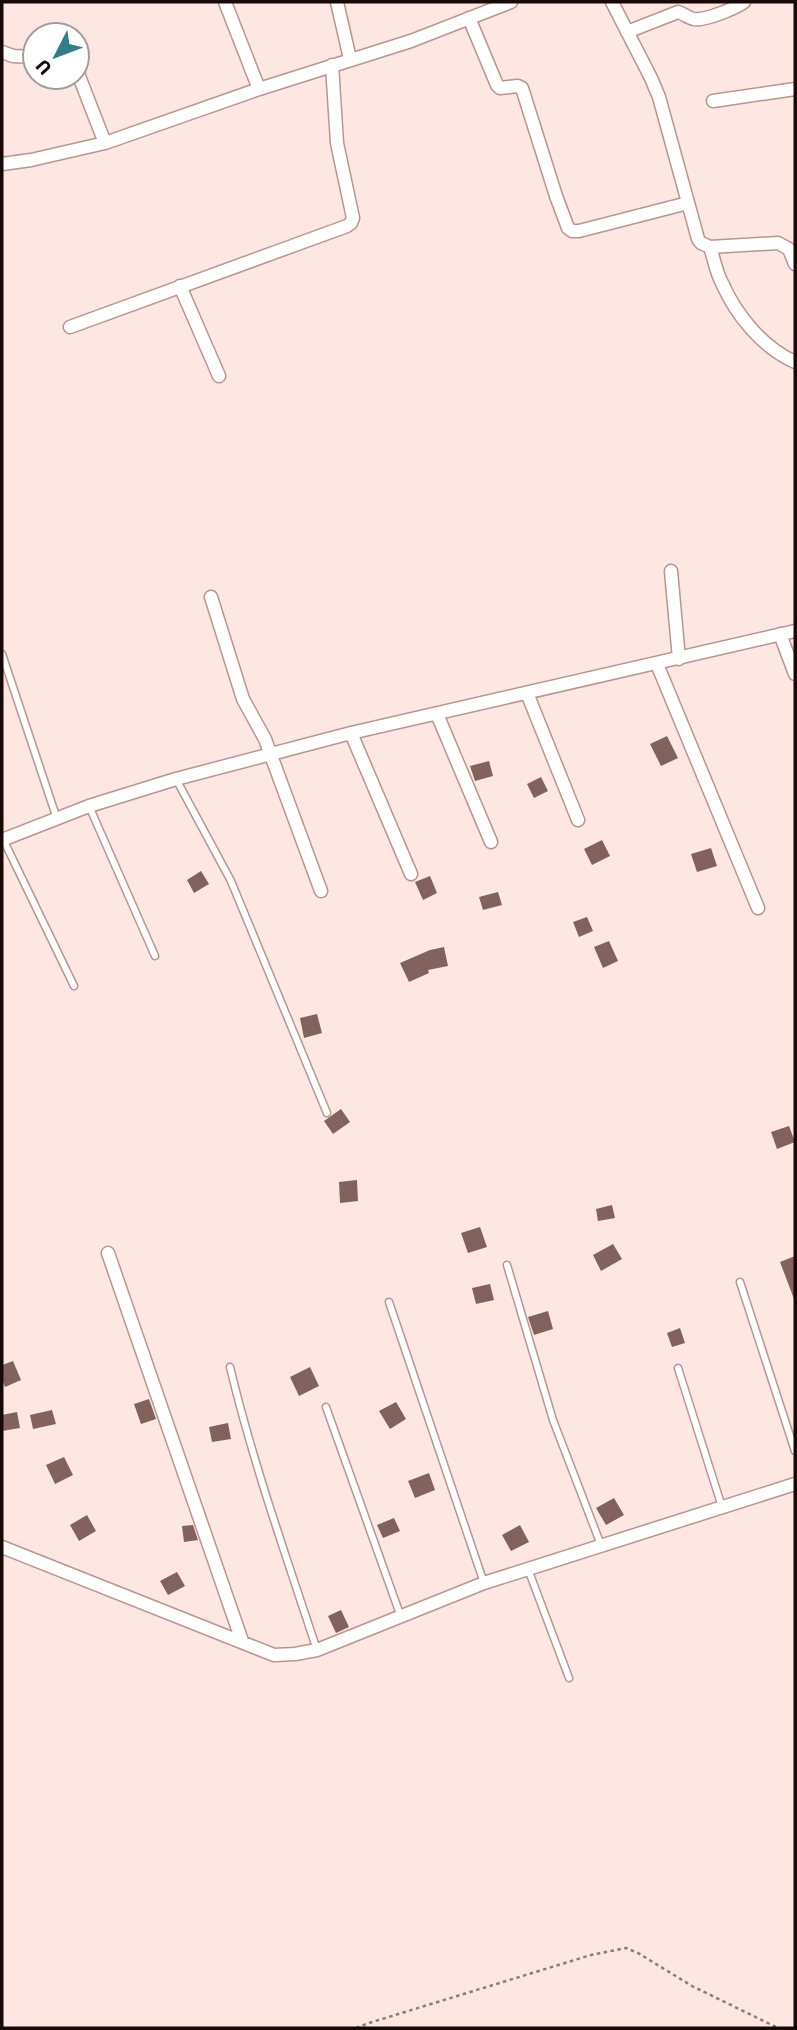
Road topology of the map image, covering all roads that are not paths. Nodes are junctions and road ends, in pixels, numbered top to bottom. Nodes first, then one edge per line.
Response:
1 (225, 2) edge
2 (337, 2) edge
3 (511, 2) edge
4 (612, 2) edge
5 (744, 2) edge
6 (469, 18) junction
7 (627, 32) junction
8 (2, 52) edge
9 (21, 56) edge
10 (350, 59) junction
11 (332, 65) junction
12 (259, 89) junction
13 (795, 89) edge
14 (85, 91) edge
15 (713, 101) dead end
16 (105, 143) junction
17 (2, 164) edge
18 (688, 203) junction
19 (710, 247) junction
20 (795, 264) edge
21 (180, 286) junction
22 (70, 327) dead end
23 (795, 362) edge
24 (219, 376) dead end
25 (671, 571) dead end
26 (211, 597) dead end
27 (795, 631) edge
28 (780, 634) junction
29 (2, 654) edge
30 (679, 659) junction
31 (657, 664) junction
32 (795, 674) edge
33 (527, 692) junction
34 (437, 714) junction
35 (351, 733) junction
36 (271, 755) junction
37 (176, 779) junction
38 (89, 806) junction
39 (57, 819) junction
40 (578, 820) dead end
41 (2, 840) edge
42 (491, 842) dead end
43 (411, 874) dead end
44 (321, 891) dead end
45 (758, 908) dead end
46 (155, 956) dead end
47 (74, 986) dead end
48 (327, 1113) dead end
49 (108, 1253) dead end
50 (507, 1265) dead end
51 (740, 1282) dead end
52 (389, 1302) dead end
53 (230, 1367) dead end
54 (678, 1368) dead end
55 (326, 1407) dead end
56 (795, 1451) edge
57 (795, 1484) edge
58 (722, 1507) junction
59 (601, 1545) junction
60 (2, 1547) edge
61 (528, 1569) junction
62 (484, 1583) junction
63 (401, 1617) junction
64 (242, 1642) junction
65 (317, 1650) junction
66 (569, 1678) dead end

1 - 12 street
2 - 10 street
3 - 6 street
4 - 7 street
5 - 7 street
6 - 10 street
6 - 18 street
7 - 18 street
8 - 9 street
10 - 11 street
11 - 12 street
11 - 21 street
12 - 16 street
13 - 15 street
14 - 16 street
16 - 17 street
18 - 19 street
19 - 20 street
19 - 23 street
21 - 22 street
21 - 24 street
25 - 30 street
26 - 36 street
27 - 28 street
28 - 30 street
28 - 32 street
29 - 39 lane
30 - 31 street
31 - 33 street
31 - 45 street
33 - 34 street
33 - 40 street
34 - 35 street
34 - 42 street
35 - 36 street
35 - 43 street
36 - 37 street
36 - 44 street
37 - 38 street
37 - 48 lane
38 - 39 street
38 - 46 lane
39 - 41 street
41 - 47 lane
49 - 64 street
50 - 59 lane
51 - 56 lane
52 - 62 lane
53 - 65 lane
54 - 58 lane
55 - 63 lane
57 - 58 street
58 - 59 street
59 - 61 street
60 - 64 street
61 - 62 street
61 - 66 lane
62 - 63 street
63 - 65 street
64 - 65 street

